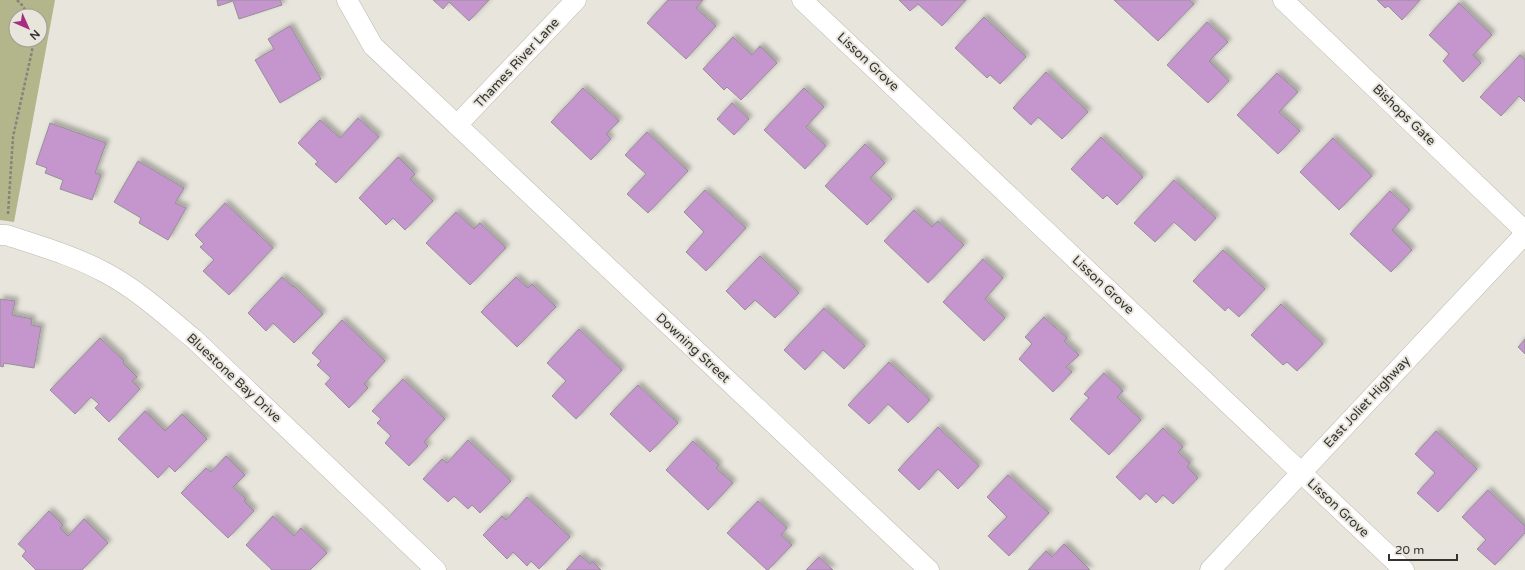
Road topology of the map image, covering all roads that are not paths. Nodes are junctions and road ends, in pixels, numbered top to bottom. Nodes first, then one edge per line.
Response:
1 (347, 0) edge
2 (576, 0) edge
3 (802, 0) edge
4 (1283, 0) edge
5 (457, 125) junction
6 (1525, 231) edge
7 (1525, 234) edge
8 (3, 235) edge
9 (1301, 473) junction
10 (436, 570) edge
11 (929, 570) edge
12 (1210, 570) edge
13 (1404, 570) edge

1 - 5 street, Downing Street
2 - 5 street, Thames River Lane
3 - 9 street, Lisson Grove
4 - 6 street, Bishops Gate
5 - 11 street, Downing Street
7 - 9 street, East Joliet Highway
8 - 10 street, Bluestone Bay Drive
9 - 12 street, East Joliet Highway
9 - 13 street, Lisson Grove

